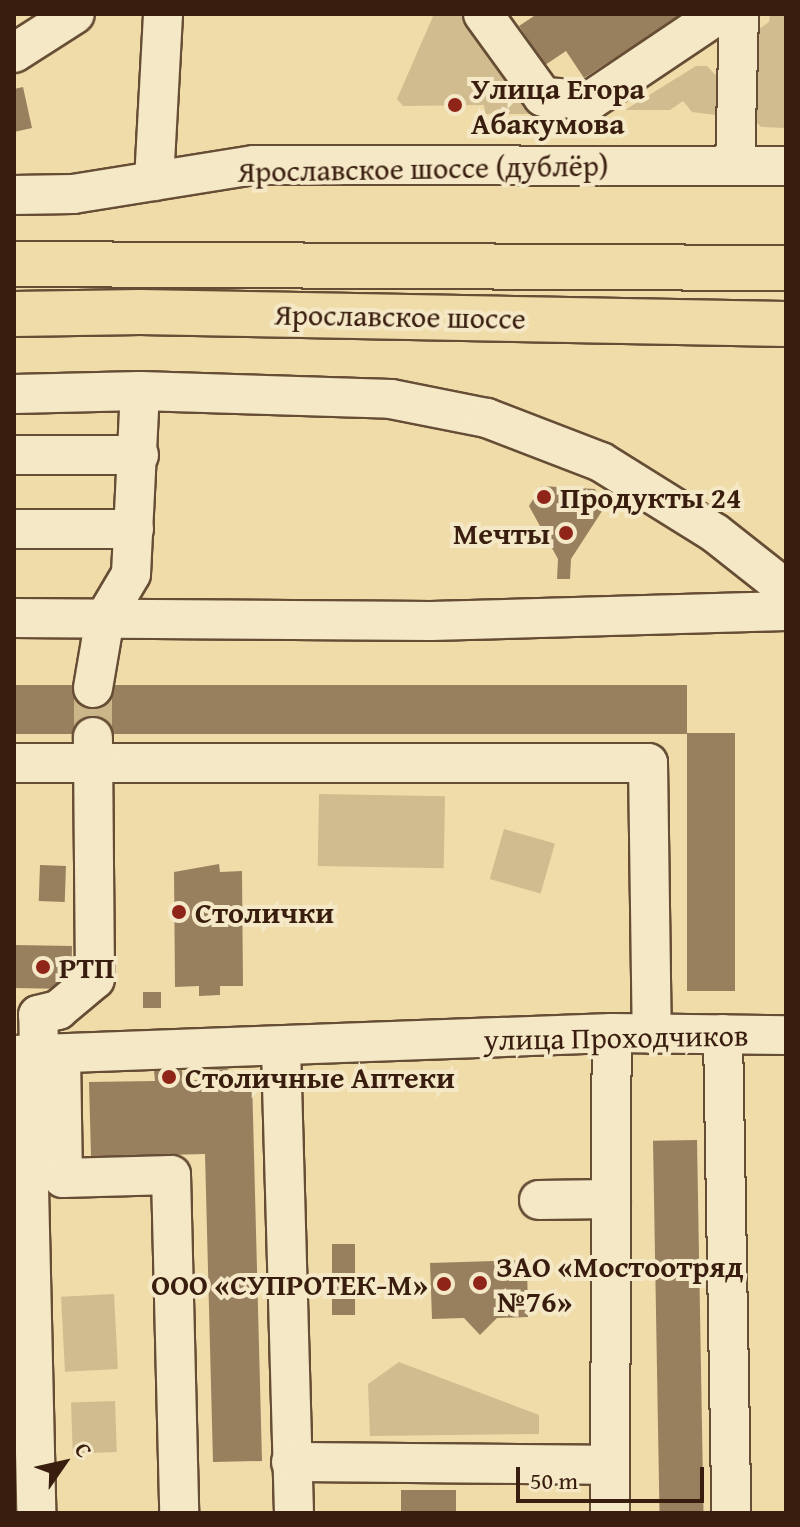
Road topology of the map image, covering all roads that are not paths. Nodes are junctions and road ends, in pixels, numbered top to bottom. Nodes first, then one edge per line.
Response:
1 (75, 14) edge
2 (163, 14) edge
3 (483, 14) edge
4 (719, 14) edge
5 (739, 14) edge
6 (14, 53) edge
7 (735, 166) junction
8 (786, 166) edge
9 (154, 181) junction
10 (14, 195) edge
11 (786, 253) edge
12 (14, 264) edge
13 (680, 265) junction
14 (786, 268) edge
15 (14, 314) edge
16 (786, 324) edge
17 (140, 391) junction
18 (14, 394) edge
19 (14, 455) edge
20 (139, 455) junction
21 (14, 529) edge
22 (134, 529) junction
23 (786, 589) edge
24 (786, 611) edge
25 (14, 618) edge
26 (105, 618) junction
27 (93, 688) tunnel mouth
28 (93, 750) junction
29 (14, 763) edge
30 (612, 1033) junction
31 (652, 1034) junction
32 (723, 1034) junction
33 (786, 1035) edge
34 (281, 1048) junction
35 (35, 1054) edge
36 (611, 1199) junction
37 (539, 1200) dead end
38 (291, 1462) junction
39 (609, 1465) junction
40 (36, 1513) edge
41 (179, 1513) edge
42 (294, 1513) edge
43 (610, 1513) edge
44 (731, 1513) edge

1 - 6 street
2 - 9 street
3 - 4 street
5 - 7 street
7 - 8 street, Ярославское шоссе (дублёр)
7 - 9 street, Ярославское шоссе (дублёр)
9 - 10 street, Ярославское шоссе (дублёр)
11 - 13 main road
12 - 13 main road, Ярославское шоссе
13 - 14 main road, Ярославское шоссе
15 - 16 main road, Ярославское шоссе
17 - 18 street
17 - 20 street
17 - 23 street
19 - 20 street
20 - 22 street
21 - 22 street
22 - 26 street
24 - 26 street
25 - 26 street
26 - 27 street
28 - 29 street
28 - 31 street
28 - 35 street
30 - 31 street, улица Проходчиков
30 - 34 street, улица Проходчиков
30 - 36 street
31 - 32 street, улица Проходчиков
32 - 33 street, улица Проходчиков
32 - 44 street
34 - 35 street, улица Проходчиков
34 - 38 street
35 - 40 street
35 - 41 street
36 - 37 street
36 - 39 street
38 - 39 street
38 - 42 street
39 - 43 street

